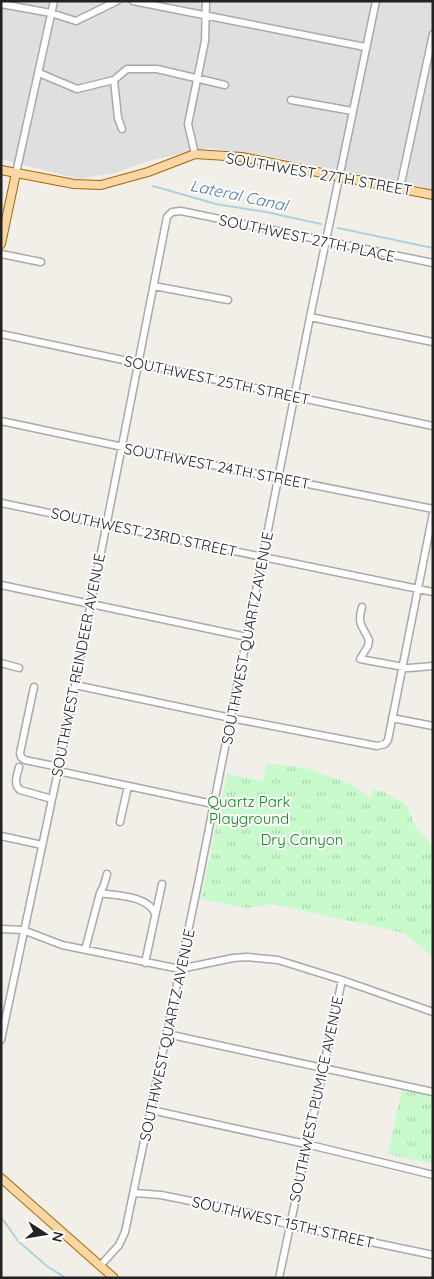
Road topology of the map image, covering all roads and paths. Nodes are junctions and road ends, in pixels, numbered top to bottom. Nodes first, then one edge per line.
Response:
1 (54, 1) edge
2 (117, 1) edge
3 (133, 1) edge
4 (206, 1) edge
5 (376, 1) edge
6 (1, 4) edge
7 (51, 13) junction
8 (206, 15) junction
9 (433, 34) edge
10 (365, 47) junction
11 (38, 74) junction
12 (197, 78) junction
13 (114, 80) junction
14 (225, 85) dead end
15 (291, 100) dead end
16 (352, 111) junction
17 (122, 129) dead end
18 (195, 154) junction
19 (1, 170) edge
20 (16, 173) junction
21 (340, 176) junction
22 (400, 188) junction
23 (433, 196) edge
24 (181, 211) joint
25 (325, 242) junction
26 (1, 244) edge
27 (1, 254) edge
28 (41, 262) dead end
29 (433, 264) edge
30 (154, 286) junction
31 (228, 300) dead end
32 (310, 317) junction
33 (1, 334) edge
34 (433, 342) edge
35 (138, 364) junction
36 (294, 396) junction
37 (1, 421) edge
38 (433, 426) edge
39 (122, 447) junction
40 (278, 479) junction
41 (1, 503) edge
42 (433, 509) edge
43 (433, 513) edge
44 (106, 524) junction
45 (262, 557) junction
46 (1, 585) edge
47 (418, 589) junction
48 (433, 592) edge
49 (90, 604) junction
50 (362, 607) dead end
51 (247, 637) junction
52 (1, 663) edge
53 (402, 666) junction
54 (433, 666) edge
55 (19, 668) dead end
56 (75, 685) junction
57 (34, 687) dead end
58 (231, 718) junction
59 (392, 718) junction
60 (433, 726) edge
61 (19, 768) dead end
62 (58, 769) junction
63 (128, 786) junction
64 (52, 799) junction
65 (213, 804) junction
66 (120, 822) dead end
67 (1, 836) edge
68 (42, 846) junction
69 (107, 874) dead end
70 (162, 884) dead end
71 (100, 892) junction
72 (155, 913) junction
73 (1, 929) edge
74 (23, 930) junction
75 (85, 950) junction
76 (145, 963) junction
77 (180, 969) junction
78 (342, 980) junction
79 (433, 1012) edge
80 (167, 1034) junction
81 (1, 1040) edge
82 (322, 1068) junction
83 (433, 1092) edge
84 (151, 1110) junction
85 (306, 1144) junction
86 (433, 1175) edge
87 (1, 1178) edge
88 (134, 1193) junction
89 (290, 1225) junction
90 (433, 1255) edge
91 (100, 1266) junction
92 (114, 1278) edge
93 (279, 1278) edge

1 - 7 street
2 - 7 street
3 - 8 street
4 - 8 street
5 - 10 street, SOUTHWEST QUARTZ AVENUE
6 - 7 street
7 - 11 street
8 - 10 street
8 - 12 street
9 - 22 street
10 - 16 street, SOUTHWEST QUARTZ AVENUE
11 - 13 street
11 - 20 street
12 - 13 street
12 - 14 street
12 - 18 street
13 - 17 street
15 - 16 street
16 - 21 street, SOUTHWEST QUARTZ AVENUE
18 - 20 main road, SOUTHWEST 27TH STREET
18 - 21 main road, SOUTHWEST 27TH STREET
19 - 20 main road, SOUTHWEST 27TH STREET
20 - 26 main road
21 - 22 main road, SOUTHWEST 27TH STREET
21 - 25 street, SOUTHWEST QUARTZ AVENUE
22 - 23 main road, SOUTHWEST 27TH STREET
24 - 25 street, SOUTHWEST 27TH PLACE
24 - 30 street, SOUTHWEST REINDEER AVENUE
25 - 29 street, SOUTHWEST 27TH PLACE
25 - 32 street, SOUTHWEST QUARTZ AVENUE
27 - 28 street
30 - 31 street
30 - 35 street, SOUTHWEST REINDEER AVENUE
32 - 34 street
32 - 36 street, SOUTHWEST QUARTZ AVENUE
33 - 35 street, SOUTHWEST 25TH STREET
35 - 36 street, SOUTHWEST 25TH STREET
35 - 39 street, SOUTHWEST REINDEER AVENUE
36 - 38 street, SOUTHWEST 25TH STREET
36 - 40 street, SOUTHWEST QUARTZ AVENUE
37 - 39 street, SOUTHWEST 24TH STREET
39 - 40 street, SOUTHWEST 24TH STREET
39 - 44 street, SOUTHWEST REINDEER AVENUE
40 - 42 street, SOUTHWEST 24TH STREET
40 - 45 street, SOUTHWEST QUARTZ AVENUE
41 - 44 street, SOUTHWEST 23RD STREET
43 - 47 street
44 - 45 street, SOUTHWEST 23RD STREET
44 - 49 street, SOUTHWEST REINDEER AVENUE
45 - 47 street, SOUTHWEST 23RD STREET
45 - 51 street, SOUTHWEST QUARTZ AVENUE
46 - 49 street
47 - 48 street, SOUTHWEST 23RD STREET
47 - 53 street
49 - 51 street
49 - 56 street, SOUTHWEST REINDEER AVENUE
50 - 53 street
51 - 58 street, SOUTHWEST QUARTZ AVENUE
52 - 55 street
53 - 54 street
53 - 59 street
56 - 58 street
56 - 62 street, SOUTHWEST REINDEER AVENUE
57 - 62 street
58 - 59 street
58 - 65 street, SOUTHWEST QUARTZ AVENUE
59 - 60 street
61 - 64 street
62 - 63 street
62 - 64 street, SOUTHWEST REINDEER AVENUE
63 - 65 street
63 - 66 street
64 - 68 street, SOUTHWEST REINDEER AVENUE
65 - 77 street, SOUTHWEST QUARTZ AVENUE
67 - 68 street
68 - 74 street, SOUTHWEST REINDEER AVENUE
69 - 71 street
70 - 72 street
71 - 72 street
71 - 75 street
72 - 76 street
73 - 74 street
74 - 75 street
74 - 81 street, SOUTHWEST REINDEER AVENUE
75 - 76 street
76 - 77 street
77 - 78 street
77 - 80 street, SOUTHWEST QUARTZ AVENUE
78 - 79 street
78 - 82 street, SOUTHWEST PUMICE AVENUE
80 - 82 street
80 - 84 street, SOUTHWEST QUARTZ AVENUE
82 - 83 street
82 - 85 street, SOUTHWEST PUMICE AVENUE
84 - 85 street
84 - 88 street, SOUTHWEST QUARTZ AVENUE
85 - 86 street
85 - 89 street, SOUTHWEST PUMICE AVENUE
87 - 91 main road
88 - 89 street, SOUTHWEST 15TH STREET
88 - 91 street, SOUTHWEST QUARTZ AVENUE
89 - 90 street, SOUTHWEST 15TH STREET
89 - 93 street, SOUTHWEST PUMICE AVENUE
91 - 92 main road

